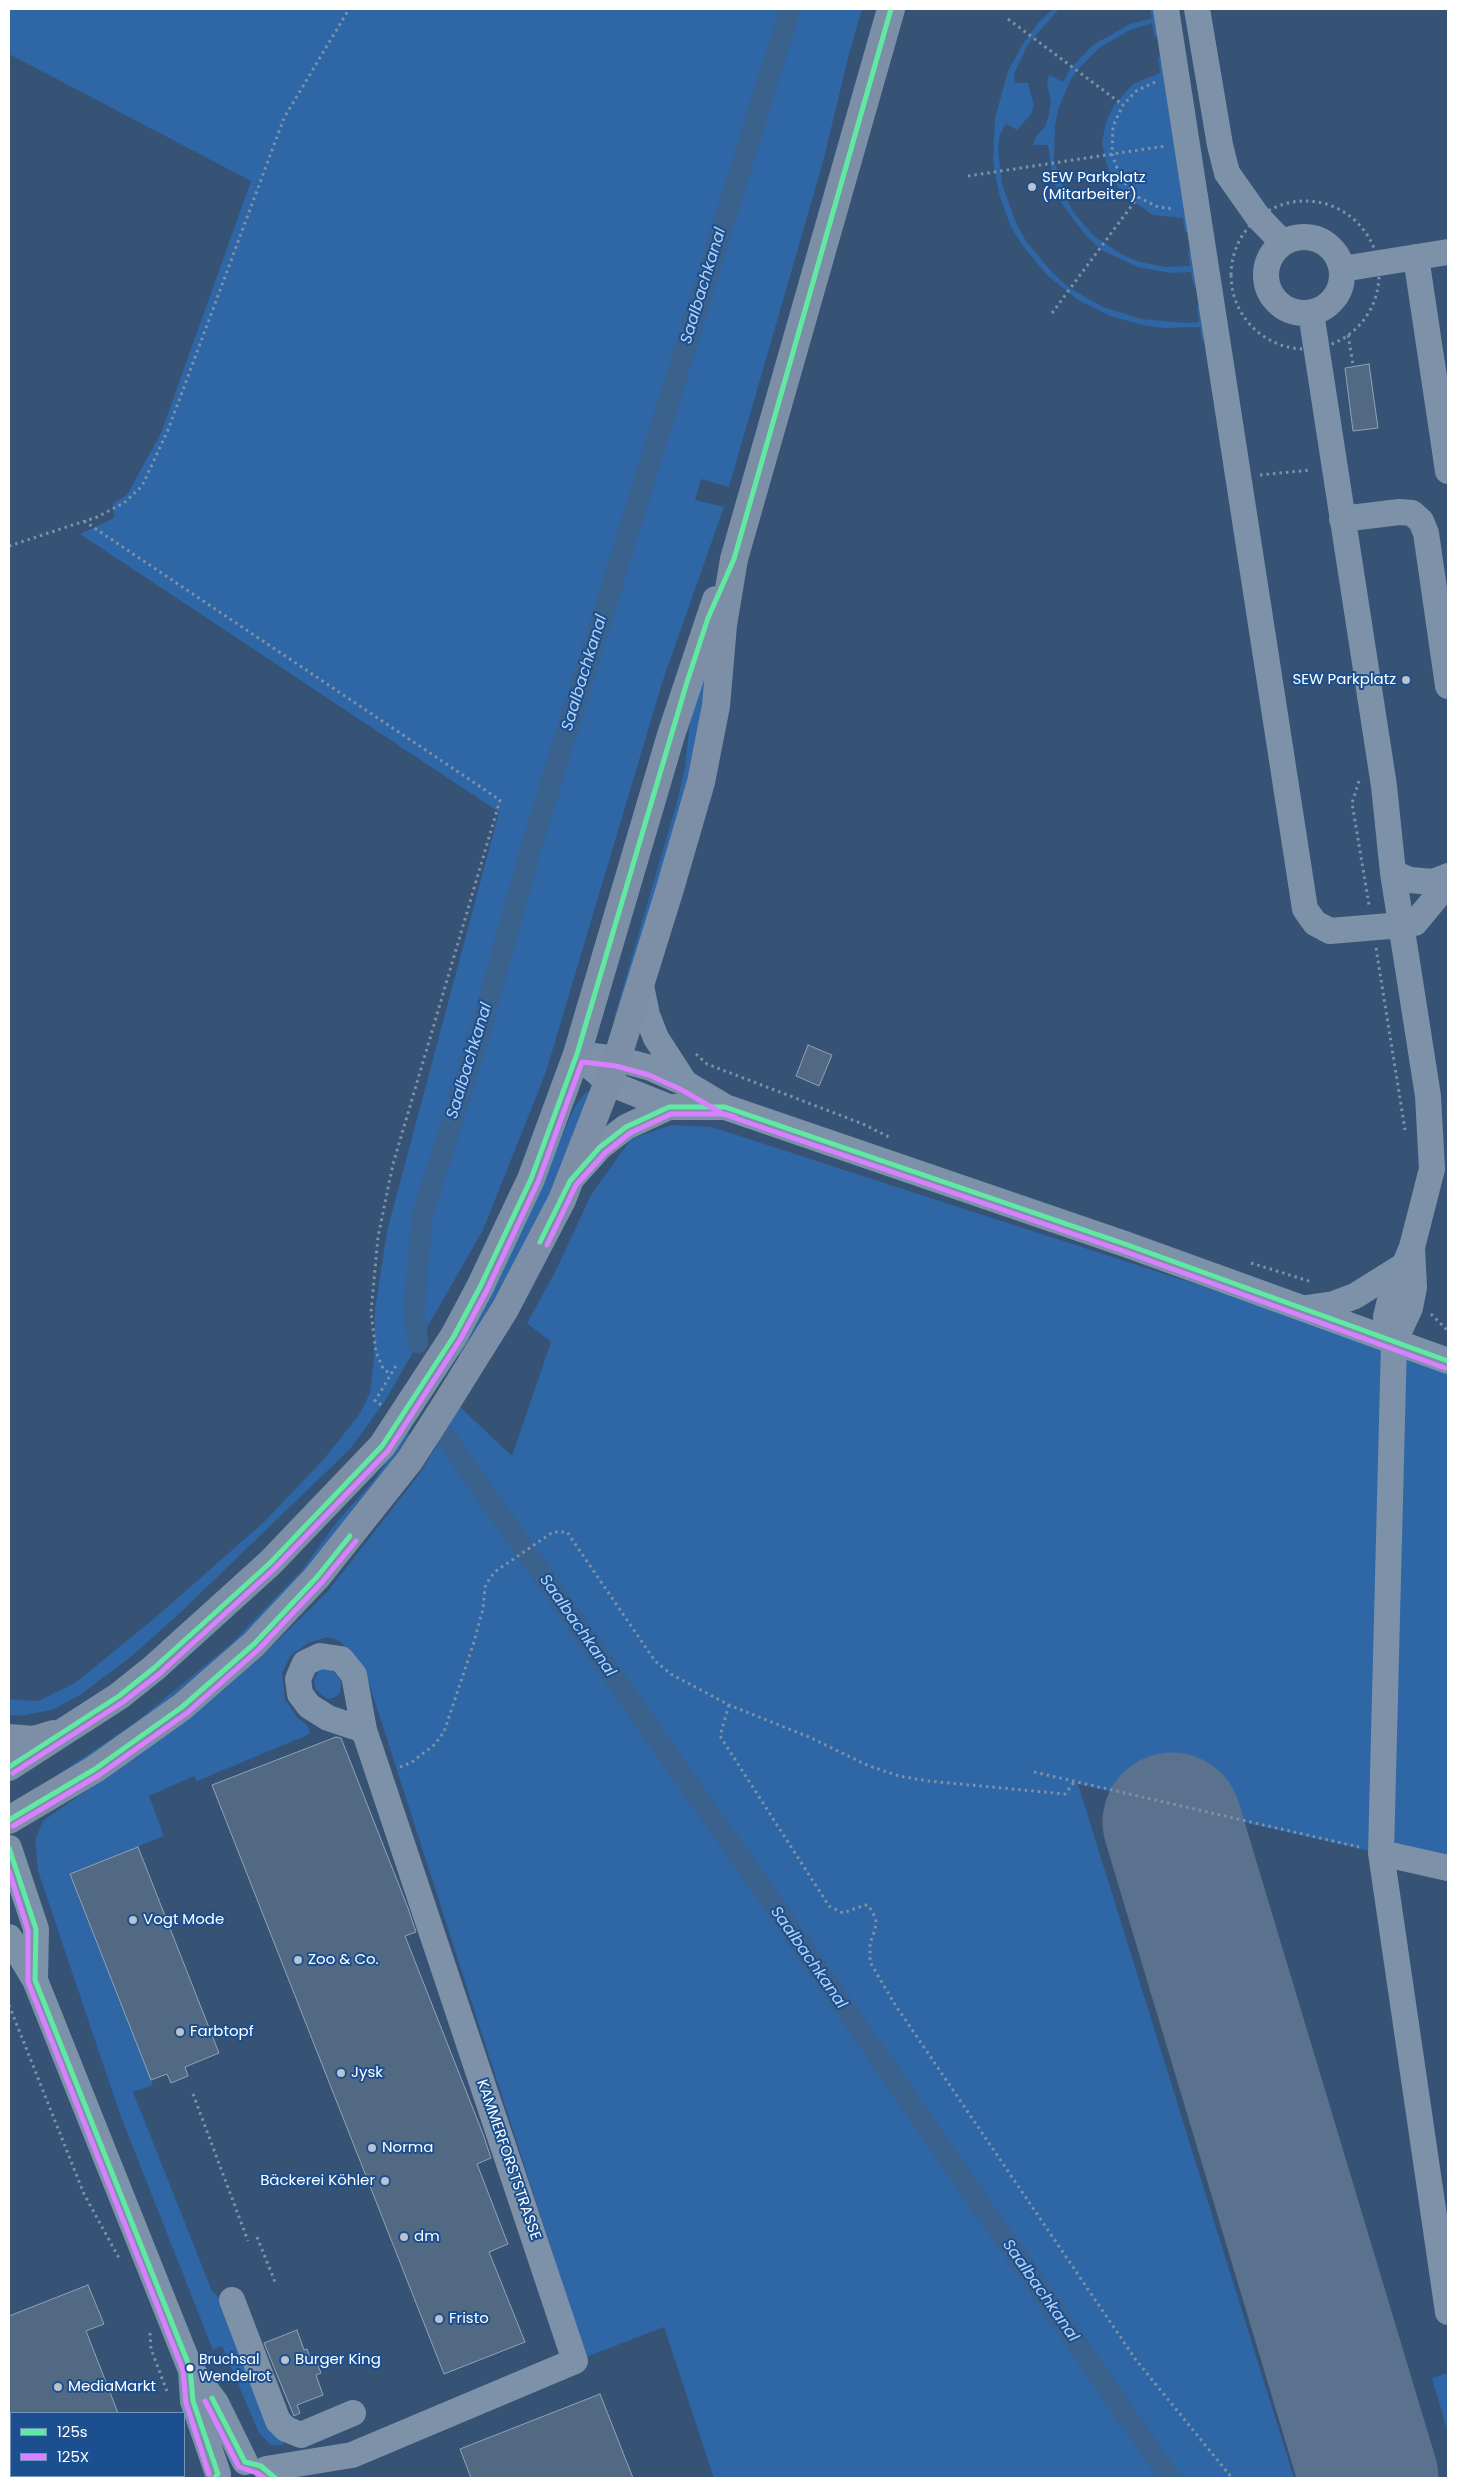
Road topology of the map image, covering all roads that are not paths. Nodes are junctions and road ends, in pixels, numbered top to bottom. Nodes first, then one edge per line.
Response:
1 (891, 9) edge
2 (1166, 9) edge
3 (1198, 9) edge
4 (1283, 243) junction
5 (1448, 252) edge
6 (1416, 257) junction
7 (1342, 269) junction
8 (1311, 313) junction
9 (1448, 471) edge
10 (1342, 519) junction
11 (734, 559) junction
12 (1448, 686) edge
13 (1393, 874) junction
14 (1448, 876) edge
15 (1448, 883) edge
16 (1401, 925) junction
17 (641, 986) junction
18 (577, 1054) junction
19 (613, 1071) junction
20 (685, 1082) junction
21 (725, 1106) junction
22 (669, 1107) junction
23 (570, 1181) junction
24 (1407, 1257) junction
25 (1306, 1308) junction
26 (1394, 1342) junction
27 (1448, 1361) edge
28 (67, 1730) junction
29 (364, 1730) dead end
30 (9, 1738) edge
31 (9, 1768) edge
32 (9, 1820) edge
33 (9, 1848) edge
34 (1381, 1853) junction
35 (1448, 1868) edge
36 (9, 1937) edge
37 (35, 1980) junction
38 (232, 2300) dead end
39 (1448, 2312) edge
40 (190, 2368) junction
41 (353, 2413) dead end
42 (352, 2455) junction
43 (262, 2469) edge
44 (217, 2476) edge
45 (317, 2478) edge

1 - 11 main road
2 - 16 street
3 - 4 street
4 - 7 street
4 - 8 street
5 - 6 street
6 - 7 street
6 - 9 street
7 - 8 street
8 - 10 street
10 - 12 street
10 - 13 street
11 - 17 main road
11 - 18 main road
13 - 14 street
13 - 16 street
15 - 16 street
16 - 24 street
17 - 19 main road
17 - 20 street
18 - 19 street
18 - 28 main road
19 - 20 street
19 - 22 street
19 - 23 main road
20 - 21 street
21 - 22 street
21 - 25 street
22 - 23 street
23 - 32 main road
24 - 25 street
24 - 26 street
24 - 26 street
25 - 26 street
26 - 27 street
26 - 34 street
28 - 30 main road
28 - 31 main road
29 - 42 street, KAMMERFORSTSTRASSE
33 - 37 street
34 - 35 street
34 - 39 street
36 - 37 street
37 - 40 street
38 - 41 street
40 - 43 street
40 - 44 street
42 - 43 street, KAMMERFORSTSTRASSE
42 - 45 street, KAMMERFORSTSTRASSE
43 - 44 street, KAMMERFORSTSTRASSE

